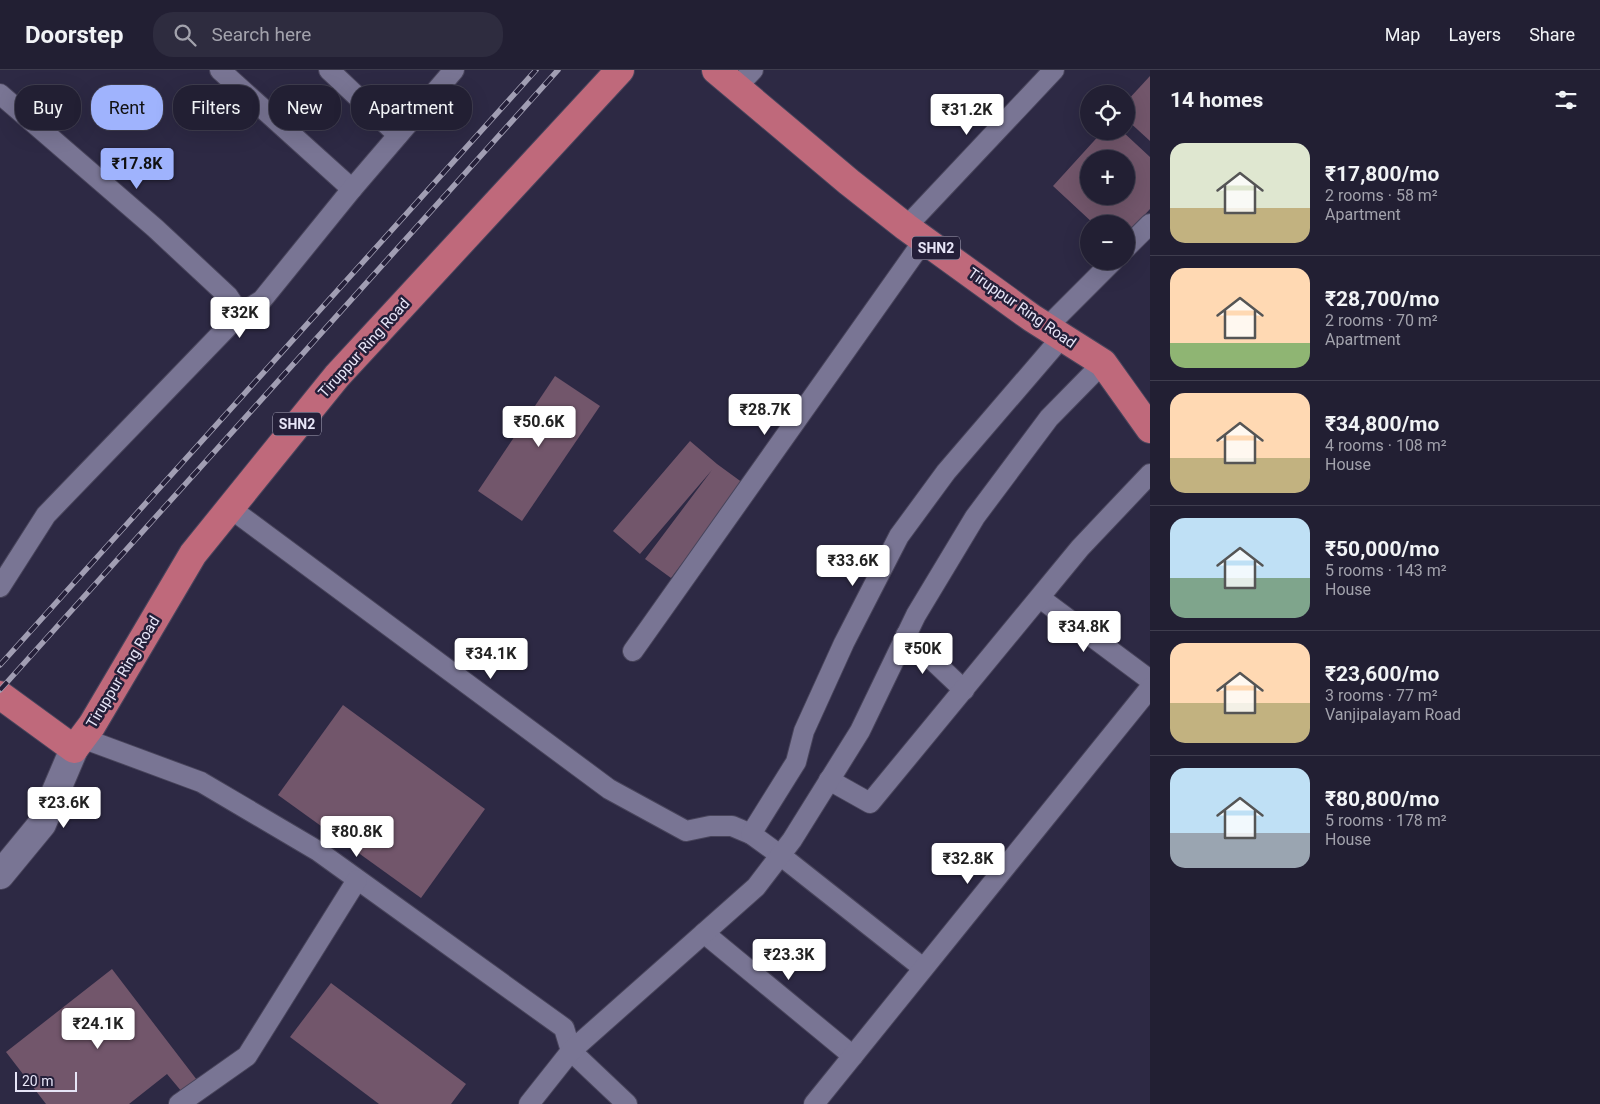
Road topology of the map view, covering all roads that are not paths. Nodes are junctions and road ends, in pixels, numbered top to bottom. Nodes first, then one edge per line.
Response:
1 (220, 70) edge
2 (329, 70) edge
3 (454, 70) edge
4 (620, 70) edge
5 (716, 70) edge
6 (1054, 70) edge
7 (745, 78) edge
8 (0, 94) edge
9 (398, 135) junction
10 (352, 189) junction
11 (1150, 224) edge
12 (915, 233) junction
13 (1135, 239) edge
14 (1106, 270) edge
15 (240, 314) junction
16 (1055, 332) junction
17 (1103, 363) junction
18 (1150, 429) edge
19 (1150, 474) edge
20 (230, 508) junction
21 (0, 587) edge
22 (1040, 598) junction
23 (906, 635) junction
24 (633, 651) dead end
25 (1150, 680) edge
26 (1150, 688) edge
27 (964, 690) junction
28 (0, 696) edge
29 (78, 744) junction
30 (830, 780) junction
31 (751, 834) junction
32 (780, 855) junction
33 (0, 876) edge
34 (357, 880) junction
35 (704, 933) junction
36 (923, 968) junction
37 (571, 1050) junction
38 (853, 1056) junction
39 (179, 1104) edge
40 (529, 1104) edge
41 (626, 1104) edge
42 (814, 1104) edge

1 - 10 street
2 - 9 street
3 - 9 street
4 - 20 main road, Tiruppur Ring Road / SHN2
5 - 7 main road, Tiruppur Ring Road / SHN2
6 - 12 street
7 - 12 main road, Tiruppur Ring Road / SHN2
8 - 15 street
9 - 10 street
10 - 15 street
11 - 13 street
12 - 16 main road, Tiruppur Ring Road / SHN2
12 - 24 street
14 - 16 street
15 - 21 street
16 - 17 main road, Tiruppur Ring Road / SHN2
16 - 31 street
17 - 18 main road, Tiruppur Ring Road / SHN2
17 - 23 street
19 - 22 street
20 - 29 main road, Tiruppur Ring Road / SHN2
20 - 31 street
22 - 25 street
22 - 27 street
23 - 27 street
23 - 30 street
26 - 36 street
27 - 30 street
28 - 29 main road
29 - 33 main road
29 - 34 street
30 - 32 street
31 - 32 street
32 - 35 street
32 - 36 street
34 - 37 street
34 - 39 street
35 - 37 street
35 - 38 street
36 - 38 street
37 - 40 street
37 - 41 street
38 - 42 street

